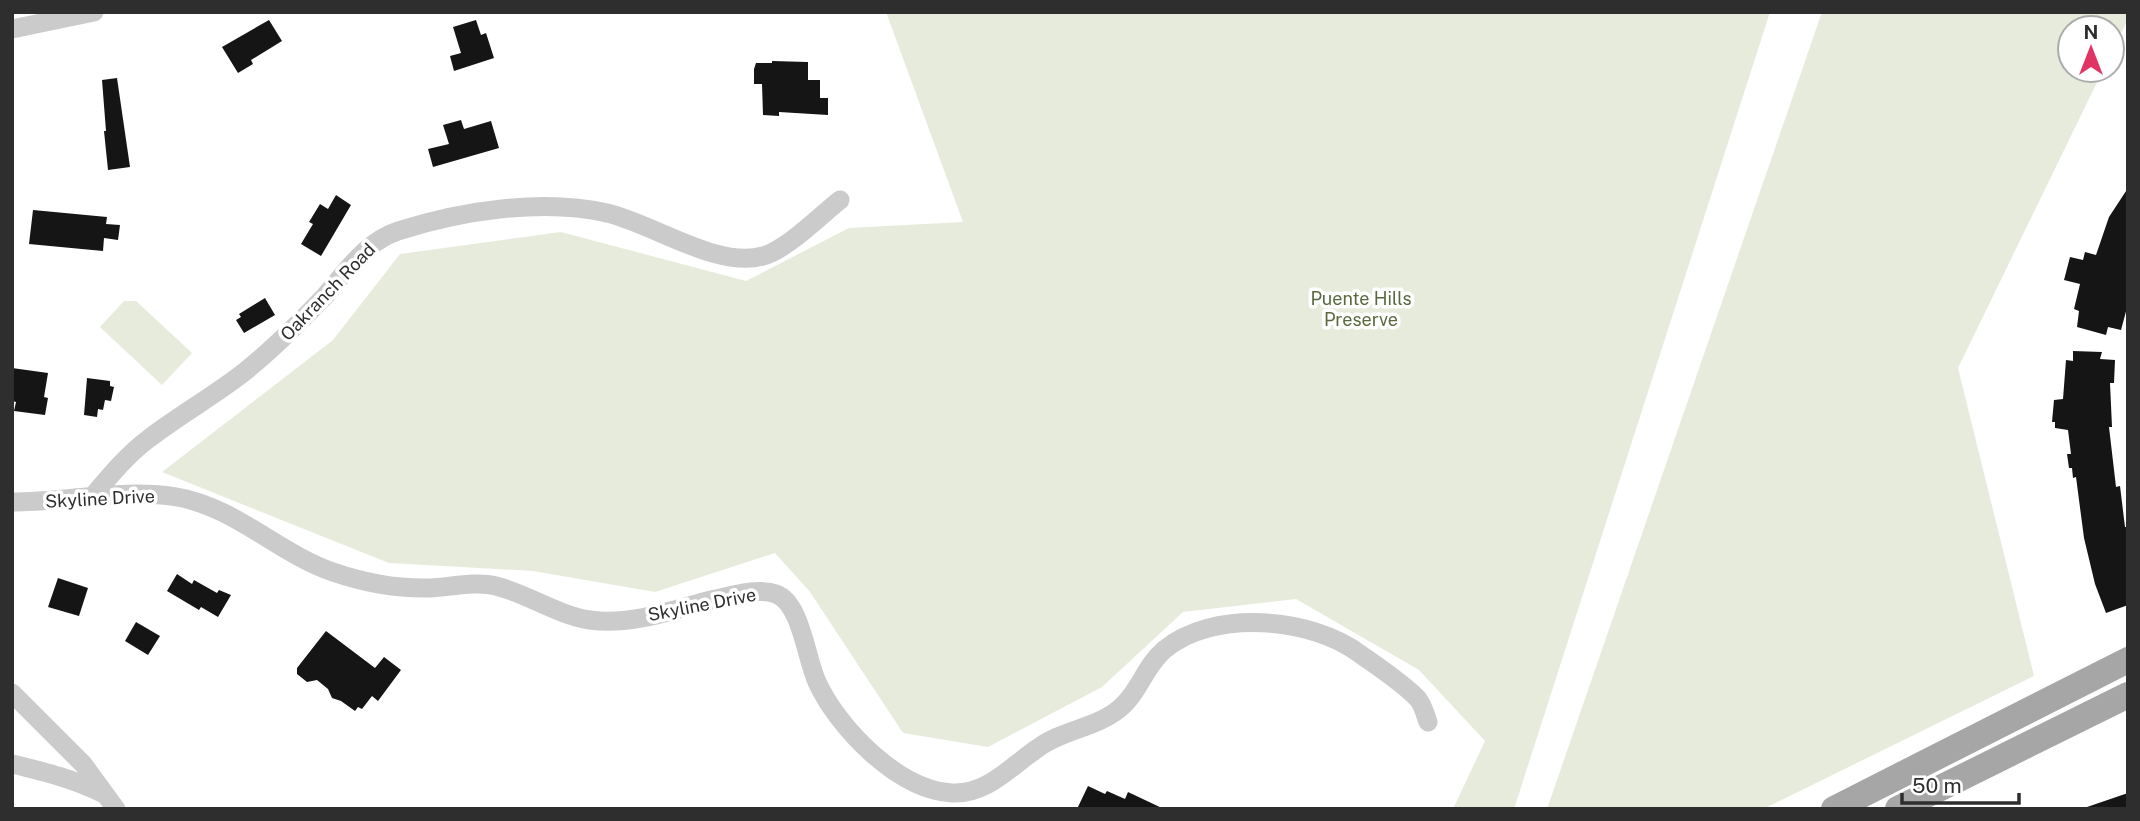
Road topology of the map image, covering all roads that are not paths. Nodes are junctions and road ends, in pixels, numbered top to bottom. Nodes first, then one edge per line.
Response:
1 (94, 12) edge
2 (12, 29) edge
3 (840, 200) dead end
4 (92, 497) junction
5 (12, 502) edge
6 (2128, 660) edge
7 (12, 693) edge
8 (2128, 695) edge
9 (1428, 722) dead end
10 (12, 764) edge
11 (1898, 776) junction
12 (112, 802) edge
13 (1834, 809) edge
14 (1859, 809) edge
15 (1898, 809) edge

1 - 2 street
3 - 4 street, Oakranch Road
4 - 5 street, Skyline Drive
4 - 9 street, Skyline Drive
6 - 11 main road
7 - 12 street
8 - 15 main road
10 - 12 street
11 - 13 main road
11 - 14 main road

